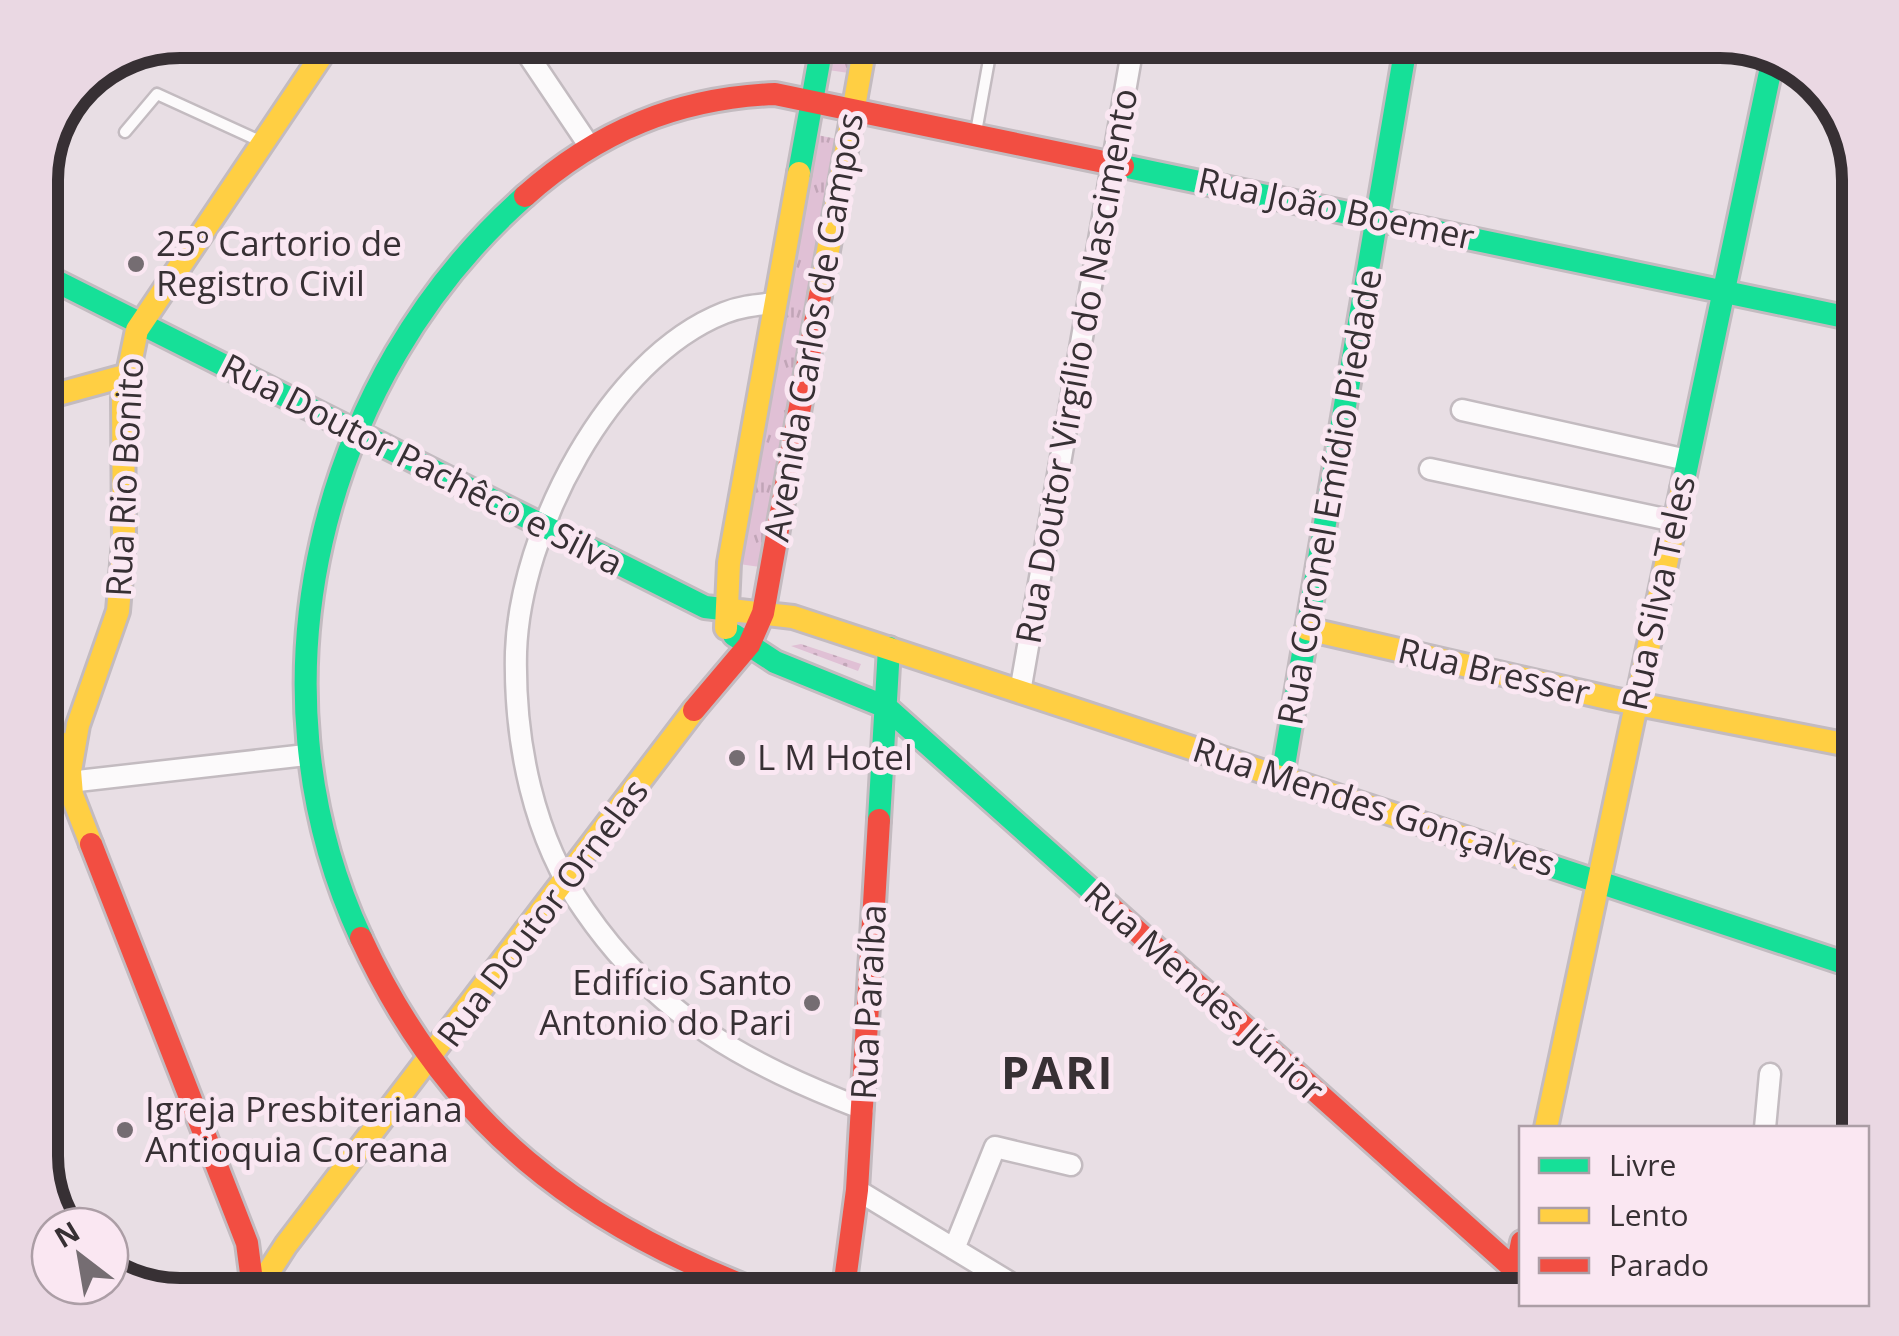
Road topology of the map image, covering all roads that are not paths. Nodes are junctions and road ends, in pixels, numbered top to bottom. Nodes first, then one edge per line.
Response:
1 (320, 58) edge
2 (530, 58) edge
3 (820, 58) edge
4 (863, 58) edge
5 (989, 58) edge
6 (1131, 58) edge
7 (1405, 58) edge
8 (1771, 69) edge
9 (813, 98) junction
10 (854, 108) junction
11 (125, 132) dead end
12 (976, 133) junction
13 (263, 142) junction
14 (588, 144) junction
15 (1113, 162) junction
16 (1378, 218) junction
17 (58, 282) edge
18 (1722, 292) junction
19 (776, 303) junction
20 (1842, 317) edge
21 (141, 322) junction
22 (124, 376) junction
23 (58, 395) edge
24 (1462, 410) dead end
25 (354, 435) junction
26 (1687, 460) junction
27 (1430, 470) dead end
28 (1674, 521) junction
29 (544, 528) junction
30 (763, 614) junction
31 (719, 615) junction
32 (1307, 629) junction
33 (749, 645) junction
34 (889, 648) junction
35 (720, 676) junction
36 (1020, 692) junction
37 (1635, 703) junction
38 (886, 707) junction
39 (58, 742) edge
40 (1842, 744) edge
41 (70, 750) junction
42 (306, 754) junction
43 (1282, 777) junction
44 (70, 782) junction
45 (1599, 881) junction
46 (567, 882) junction
47 (1842, 962) edge
48 (430, 1060) junction
49 (1770, 1074) dead end
50 (863, 1109) junction
51 (1546, 1126) edge
52 (1765, 1126) edge
53 (1071, 1164) dead end
54 (857, 1190) junction
55 (954, 1249) junction
56 (1518, 1274) edge
57 (252, 1278) edge
58 (265, 1278) edge
59 (709, 1278) edge
60 (845, 1278) edge
61 (1002, 1278) edge

1 - 13 street, Rua Rio Bonito
2 - 14 street
3 - 9 street, Avenida Carlos de Campos
4 - 10 street, Avenida Carlos de Campos
5 - 12 lane
6 - 15 street, Rua Doutor Virgílio do Nascimento
7 - 16 street, Rua Coronel Emídio Piedade
8 - 18 street, Rua Silva Teles
9 - 10 street, Rua João Boemer
9 - 14 street, Rua João Boemer
9 - 19 street, Avenida Carlos de Campos
10 - 12 street, Rua João Boemer
10 - 30 street, Avenida Carlos de Campos
11 - 13 lane
12 - 15 street, Rua João Boemer
13 - 21 street, Rua Rio Bonito
14 - 25 street, Rua João Boemer
15 - 16 street, Rua João Boemer
15 - 36 street, Rua Doutor Virgílio do Nascimento
16 - 18 street, Rua João Boemer
16 - 32 street, Rua Coronel Emídio Piedade
17 - 21 street, Rua Doutor Pachêco e Silva
18 - 20 street, Rua João Boemer
18 - 26 street, Rua Silva Teles
19 - 29 street
19 - 31 street, Avenida Carlos de Campos
21 - 22 street, Rua Rio Bonito
21 - 25 street, Rua Doutor Pachêco e Silva
22 - 23 street
22 - 41 street, Rua Rio Bonito
24 - 26 street
25 - 29 street, Rua Doutor Pachêco e Silva
25 - 42 street, Rua João Boemer
26 - 28 street, Rua Silva Teles
27 - 28 street
28 - 37 street, Rua Silva Teles
29 - 31 street, Rua Doutor Pachêco e Silva
29 - 46 street
30 - 31 street, Rua Mendes Gonçalves
30 - 33 street, Rua Doutor Ornelas
30 - 34 street, Rua Mendes Gonçalves
31 - 33 street, Rua Mendes Júnior
31 - 35 street, Rua Doutor Ornelas
32 - 37 street, Rua Bresser
32 - 43 street, Rua Coronel Emídio Piedade
33 - 35 street, Rua Doutor Ornelas
33 - 38 street, Rua Mendes Júnior
34 - 36 street, Rua Mendes Gonçalves
34 - 38 street, Rua Paraíba
35 - 46 street, Rua Doutor Ornelas
36 - 43 street, Rua Mendes Gonçalves
37 - 40 street, Rua Bresser
37 - 45 street, Rua Silva Teles
38 - 50 street, Rua Paraíba
38 - 56 street, Rua Mendes Júnior
39 - 41 street
41 - 44 street, Rua Rio Bonito
42 - 44 street
42 - 48 street, Rua João Boemer
43 - 45 street, Rua Mendes Gonçalves
44 - 57 street, Rua Rio Bonito
45 - 47 street, Rua Mendes Gonçalves
45 - 51 street, Rua Silva Teles
46 - 48 street, Rua Doutor Ornelas
46 - 50 street
48 - 58 street, Rua Doutor Ornelas
48 - 59 street, Rua João Boemer
49 - 52 street
50 - 54 street, Rua Paraíba
53 - 55 street
54 - 55 street
54 - 60 street, Rua Paraíba
55 - 61 street

